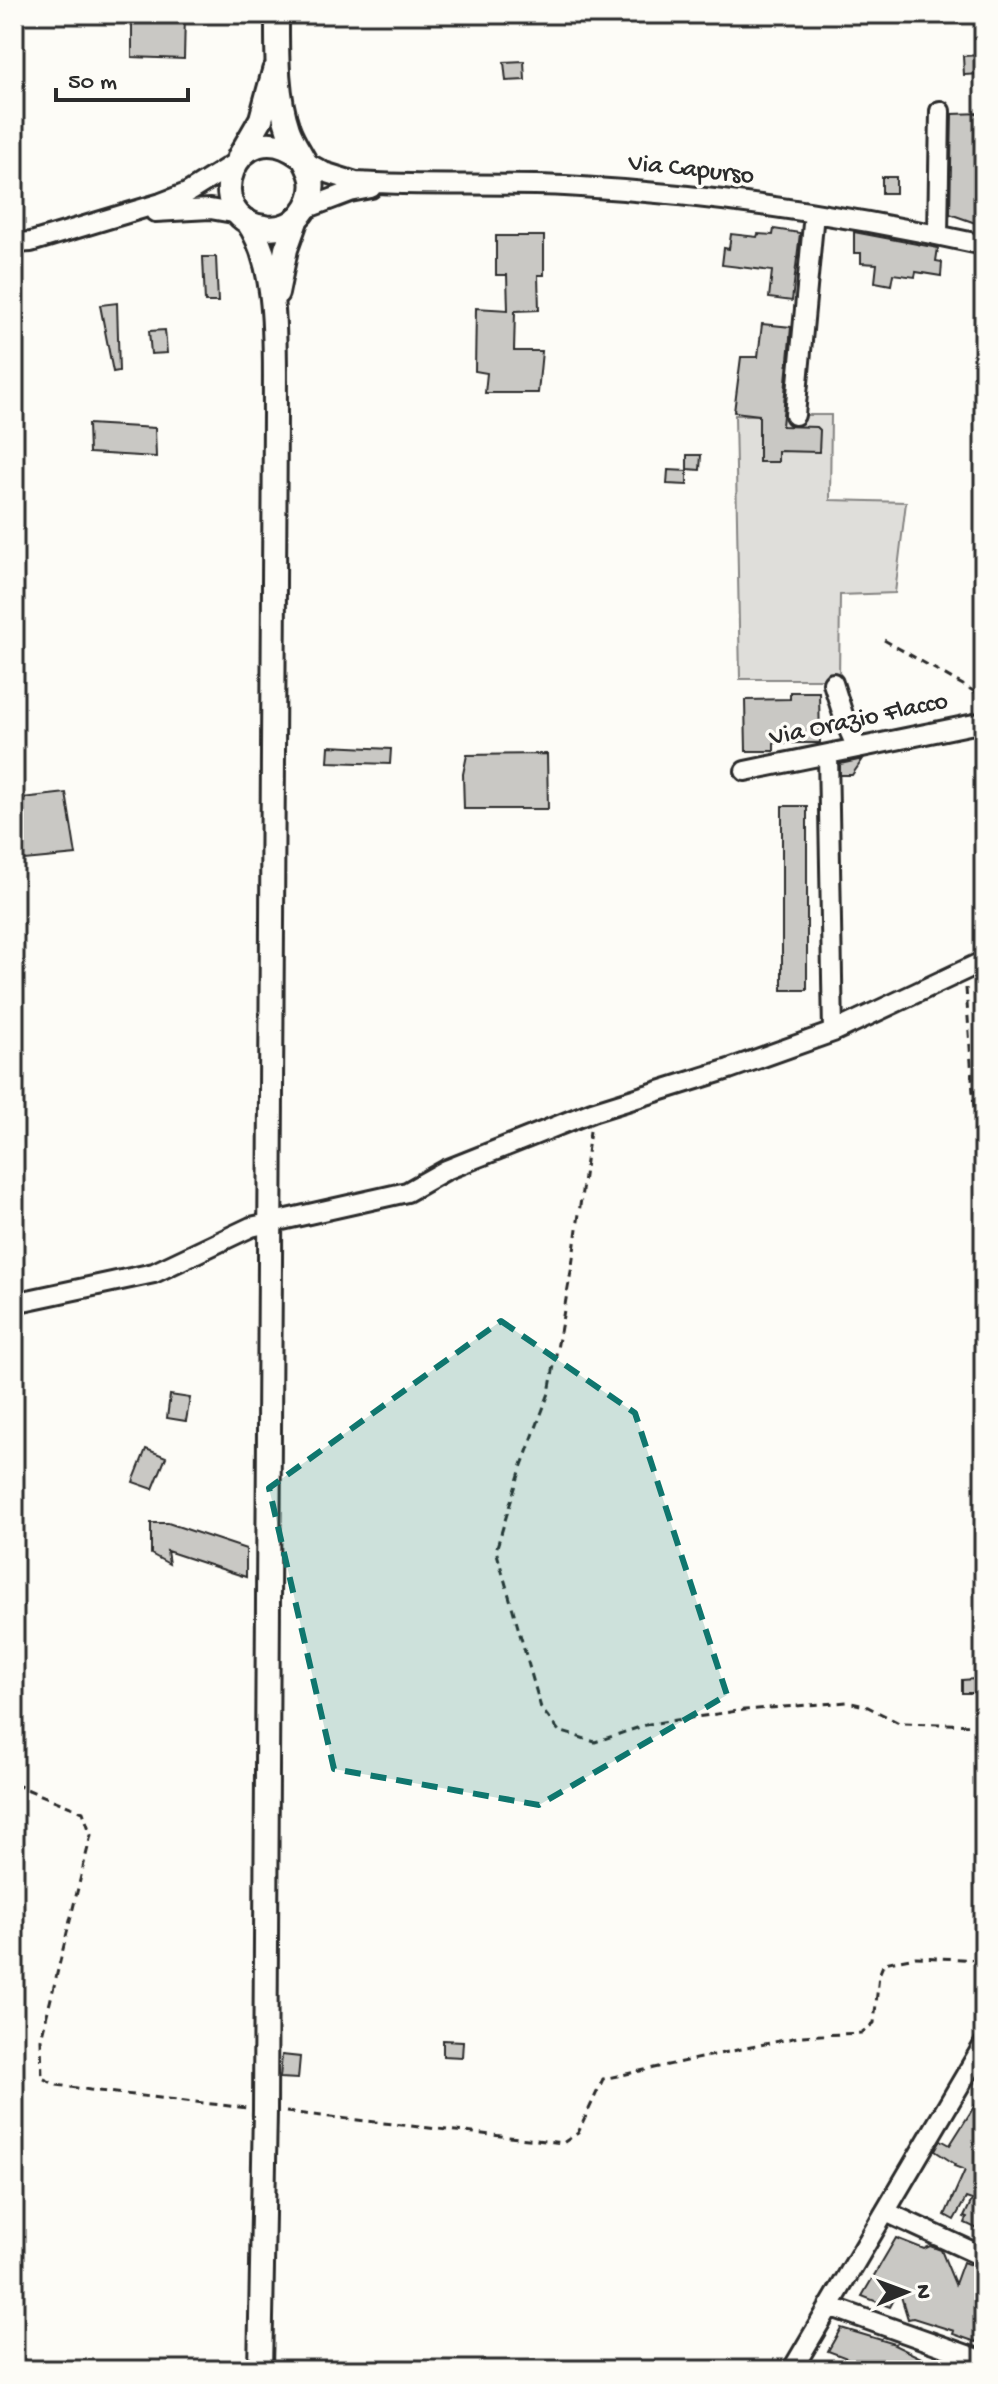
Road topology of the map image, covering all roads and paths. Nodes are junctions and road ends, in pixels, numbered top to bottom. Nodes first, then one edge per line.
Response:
1 (277, 14) edge
2 (277, 58) junction
3 (940, 111) dead end
4 (302, 159) junction
5 (237, 161) junction
6 (389, 184) junction
7 (128, 213) junction
8 (814, 213) junction
9 (301, 214) junction
10 (243, 218) junction
11 (938, 235) junction
12 (14, 243) edge
13 (984, 245) edge
14 (273, 314) junction
15 (795, 415) dead end
16 (884, 640) dead end
17 (833, 683) dead end
18 (984, 697) edge
19 (984, 722) edge
20 (857, 748) junction
21 (828, 754) junction
22 (745, 771) dead end
23 (984, 961) edge
24 (965, 969) junction
25 (833, 1032) junction
26 (592, 1112) junction
27 (270, 1223) junction
28 (984, 1256) edge
29 (14, 1303) edge
30 (984, 1725) edge
31 (14, 1784) edge
32 (984, 1960) edge
33 (984, 2044) edge
34 (265, 2110) junction
35 (886, 2212) junction
36 (984, 2257) edge
37 (829, 2306) junction
38 (984, 2361) edge
39 (260, 2370) edge
40 (792, 2370) edge

1 - 2 main road
2 - 4 main road
2 - 5 main road
3 - 11 street
4 - 5 main road
4 - 6 street, Via Capurso
4 - 9 main road
5 - 7 street
5 - 10 main road
6 - 8 street, Via Capurso
6 - 9 street, Via Capurso
7 - 10 street
7 - 12 street
8 - 11 street, Via Capurso
8 - 15 street
9 - 10 main road
9 - 14 main road
10 - 14 main road
11 - 13 street, Via Capurso
14 - 27 main road
16 - 18 path
17 - 20 street
19 - 20 street, Via Orazio Flacco
20 - 21 street, Via Orazio Flacco
21 - 22 street, Via Orazio Flacco
21 - 25 street
23 - 24 street
24 - 25 street
24 - 28 path
25 - 26 street
26 - 27 street
26 - 30 path
27 - 29 street
27 - 34 main road
31 - 34 path
32 - 34 path
33 - 35 street
34 - 39 main road
35 - 36 street
35 - 37 street
37 - 38 street
37 - 40 street

